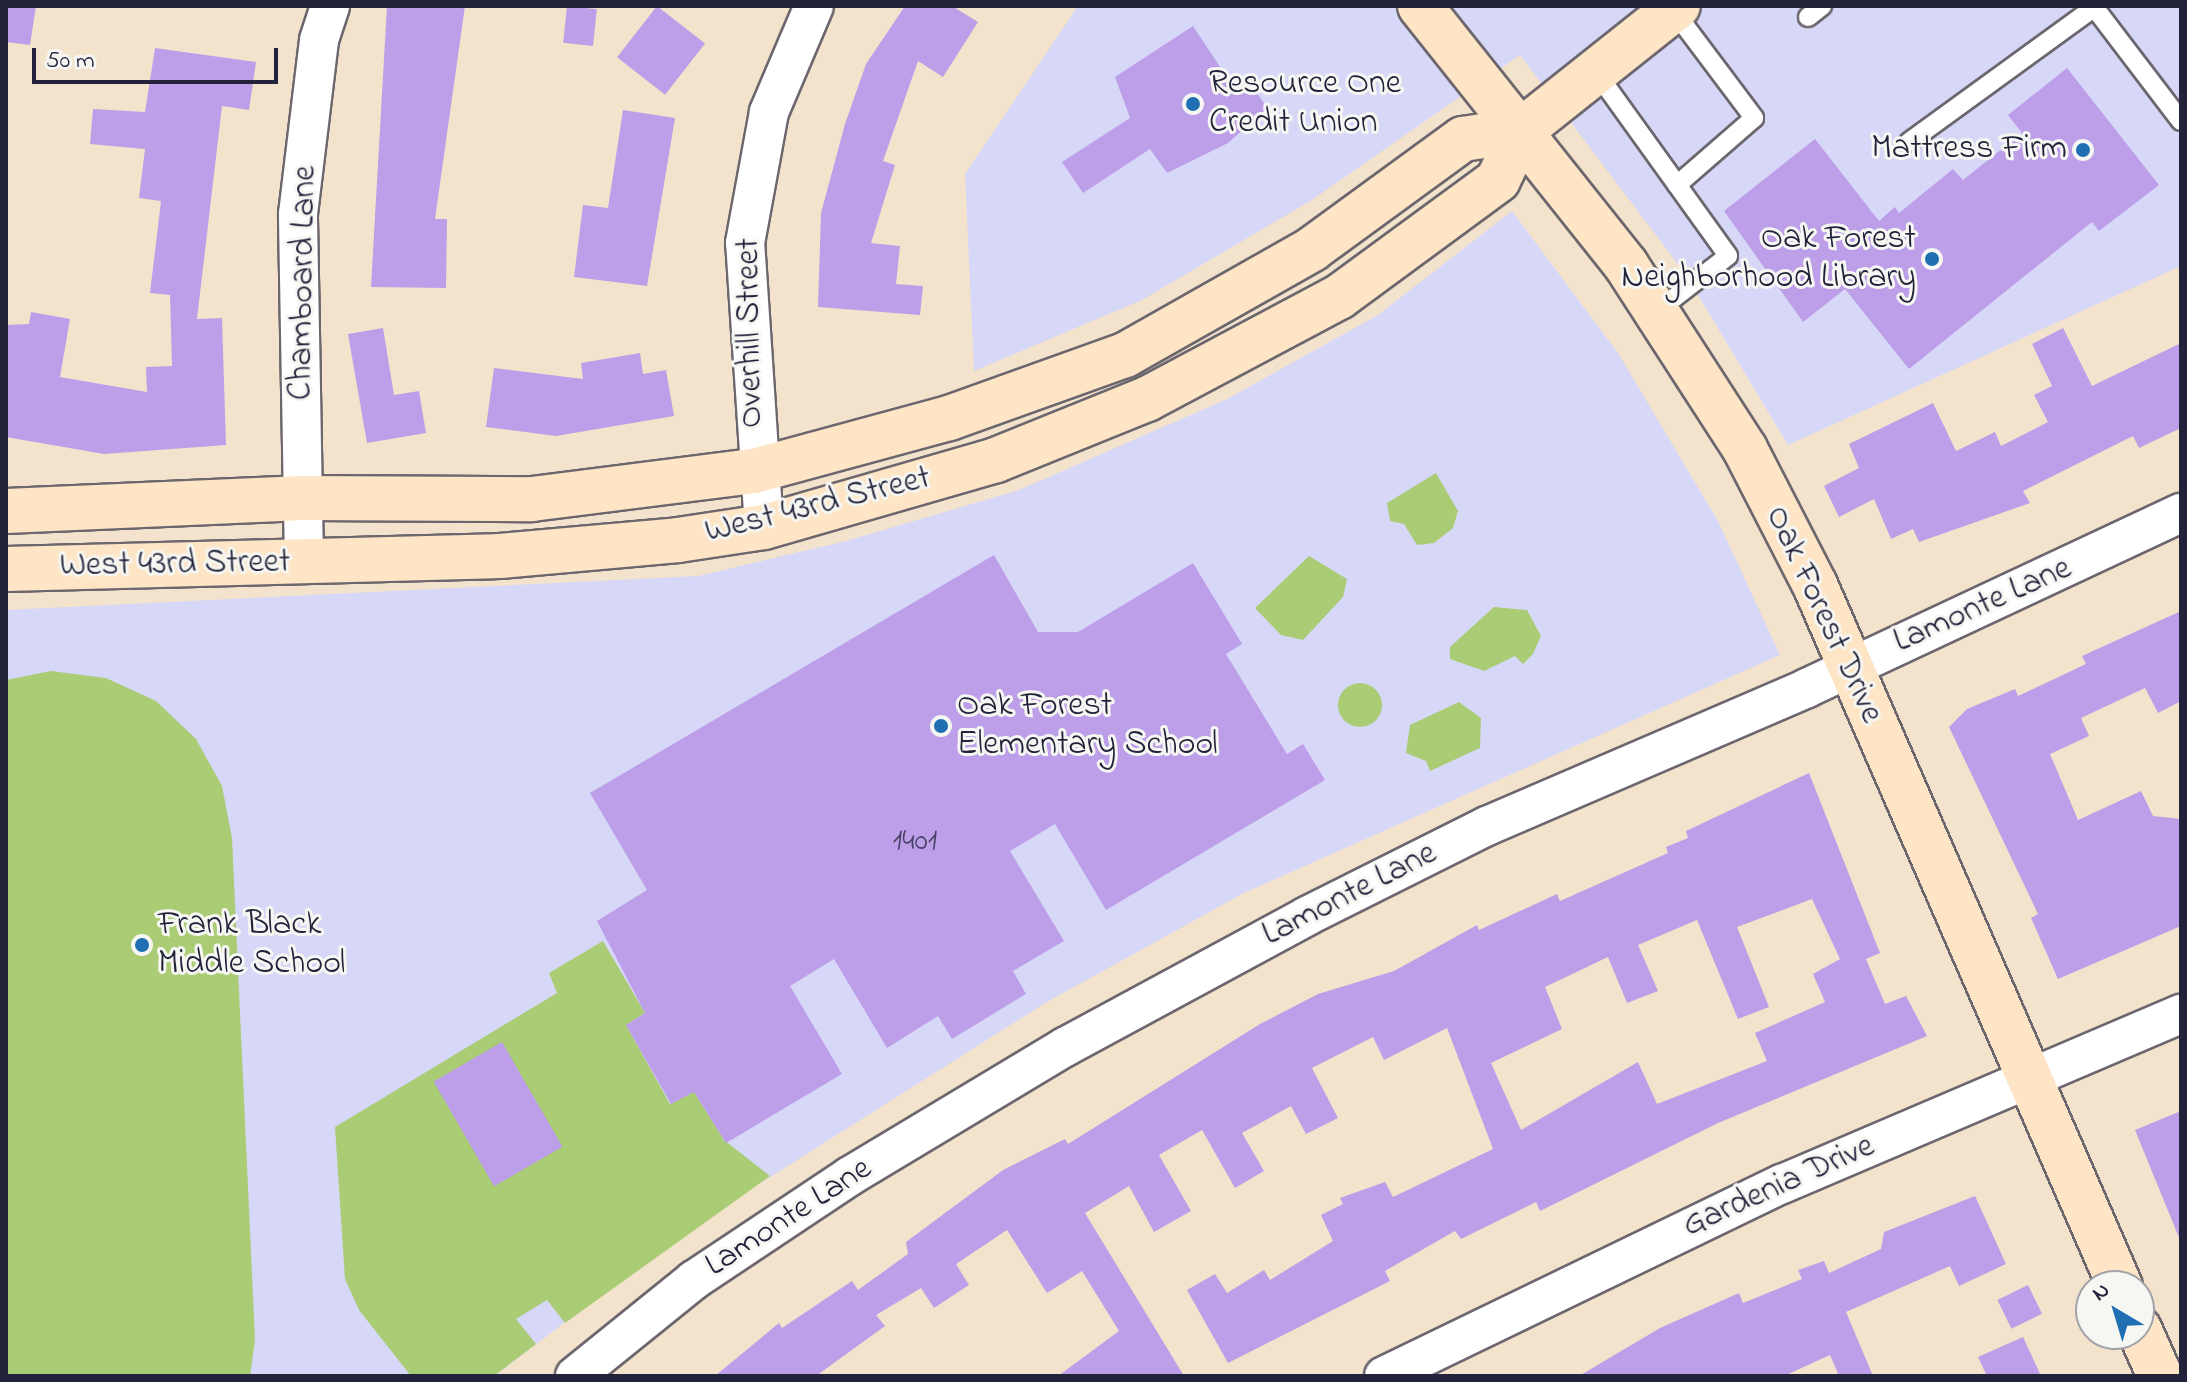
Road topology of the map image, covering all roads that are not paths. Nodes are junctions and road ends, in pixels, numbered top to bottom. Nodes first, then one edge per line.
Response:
1 (330, 6) edge
2 (814, 6) edge
3 (1420, 6) edge
4 (2095, 7) edge
5 (1676, 8) edge
6 (1596, 72) junction
7 (2181, 121) edge
8 (1522, 130) junction
9 (1909, 142) dead end
10 (1677, 185) junction
11 (1657, 311) junction
12 (754, 471) junction
13 (303, 498) junction
14 (6, 511) edge
15 (2181, 513) edge
16 (764, 527) junction
17 (304, 562) junction
18 (6, 569) edge
19 (1849, 667) junction
20 (2181, 1014) edge
21 (2030, 1078) junction
22 (2113, 1270) edge
23 (2148, 1350) edge
24 (575, 1376) edge
25 (1384, 1376) edge
26 (2160, 1376) edge

1 - 13 street, Chamboard Lane
2 - 12 street, Overhill Street
3 - 8 main road, Oak Forest Drive
4 - 7 lane
4 - 9 lane
5 - 6 main road, West 43rd Street
5 - 10 lane
6 - 8 main road, West 43rd Street
6 - 10 lane
8 - 11 main road, Oak Forest Drive
8 - 12 main road, West 43rd Street
8 - 16 main road, West 43rd Street
10 - 11 lane
11 - 19 main road, Oak Forest Drive
12 - 13 main road, West 43rd Street
12 - 16 street, Overhill Street
13 - 14 main road, West 43rd Street
13 - 17 street, Chamboard Lane
15 - 19 street, Lamonte Lane
16 - 17 main road, West 43rd Street
17 - 18 main road, West 43rd Street
19 - 21 main road, Oak Forest Drive
19 - 24 street, Lamonte Lane
20 - 21 street, Gardenia Drive
21 - 22 main road, Oak Forest Drive
21 - 25 street, Gardenia Drive
23 - 26 main road

